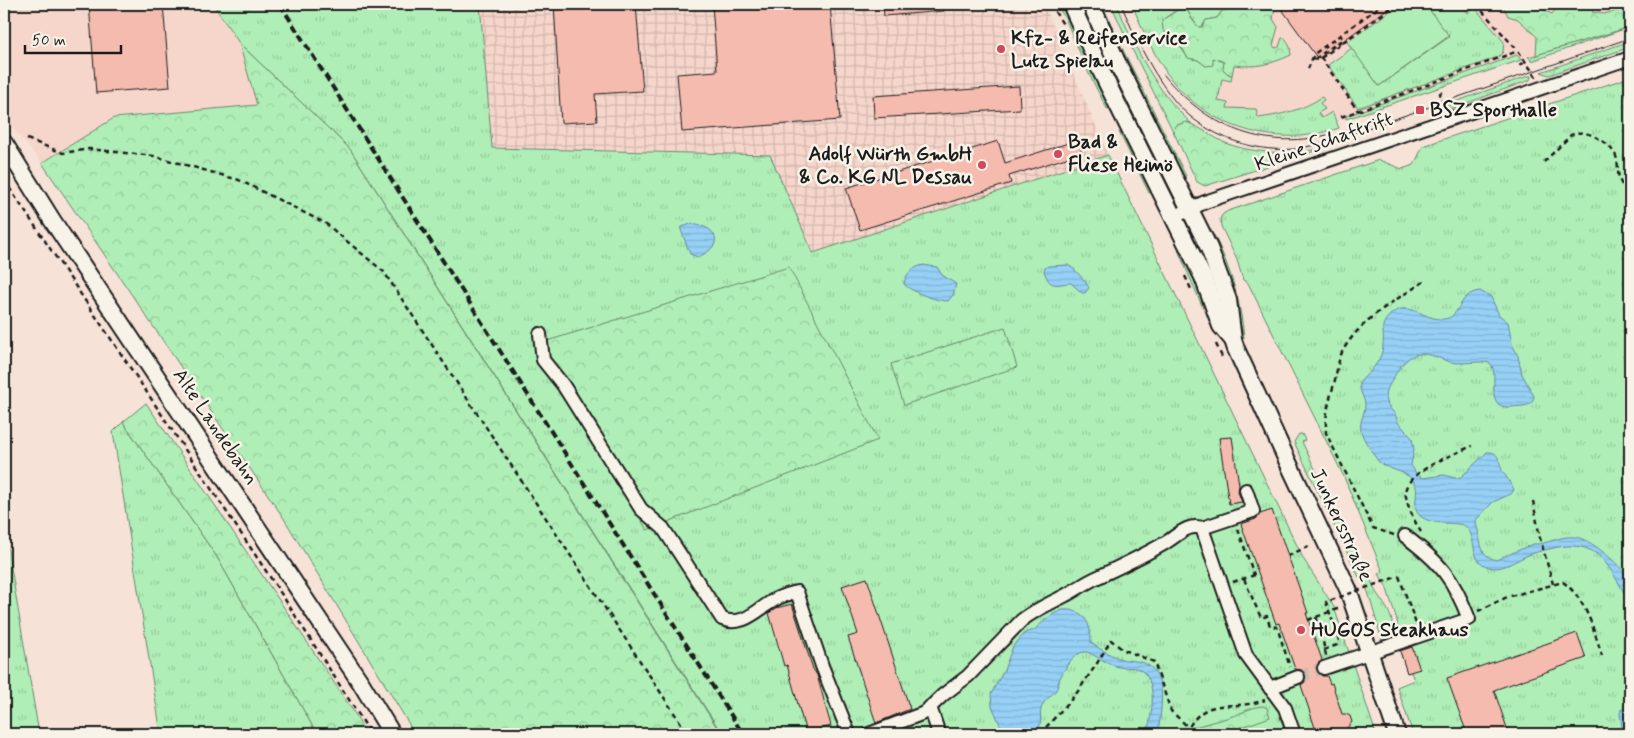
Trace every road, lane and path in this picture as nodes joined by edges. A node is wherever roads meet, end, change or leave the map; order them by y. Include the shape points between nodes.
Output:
1 (1071, 4) edge
2 (1091, 4) edge
3 (1383, 4) edge
4 (1397, 4) edge
5 (1476, 4) edge
6 (1518, 51) junction
7 (1321, 58) junction
8 (1630, 58) edge
9 (1314, 59) junction
10 (1526, 62) junction
11 (1519, 65) dead end
12 (1308, 69) dead end
13 (1541, 88) junction
14 (1442, 92) dead end
15 (1358, 111) junction
16 (1341, 117) dead end
17 (1448, 120) junction
18 (27, 139) dead end
19 (4, 143) edge
20 (1544, 162) dead end
21 (4, 180) edge
22 (1630, 199) edge
23 (1190, 209) junction
24 (1174, 217) junction
25 (1630, 219) edge
26 (1630, 269) edge
27 (1425, 281) dead end
28 (540, 334) dead end
29 (1233, 340) junction
30 (1472, 446) dead end
31 (1246, 490) dead end
32 (1533, 500) dead end
33 (1234, 518) junction
34 (1202, 528) junction
35 (1422, 534) dead end
36 (1405, 536) joint
37 (1325, 538) junction
38 (1288, 556) dead end
39 (1258, 574) dead end
40 (1254, 575) junction
41 (1244, 579) junction
42 (1553, 584) junction
43 (1222, 586) junction
44 (1353, 604) junction
45 (1412, 615) dead end
46 (1316, 617) junction
47 (1469, 619) junction
48 (1308, 620) dead end
49 (1324, 650) junction
50 (1370, 652) junction
51 (1602, 656) dead end
52 (1327, 667) joint
53 (1296, 677) joint
54 (1273, 692) junction
55 (930, 707) junction
56 (1188, 727) junction
57 (1316, 731) dead end
58 (371, 734) edge
59 (392, 734) edge
60 (688, 734) edge
61 (848, 734) edge
62 (869, 734) edge
63 (939, 734) edge
64 (1040, 734) edge
65 (1185, 734) edge
66 (1294, 734) edge
67 (1304, 734) edge
68 (1397, 734) edge

1 - 24 main road, Junkersstraße
2 - 23 main road, Junkersstraße
3 - 9 path via 1314,54
4 - 7 path
5 - 6 path
6 - 10 path
6 - 15 path
7 - 9 path
7 - 15 path
8 - 13 street, Kleine Schaftrift
9 - 12 path
10 - 11 path
10 - 13 path
13 - 17 street, Kleine Schaftrift
14 - 17 path
15 - 16 path
17 - 23 street, Kleine Schaftrift
18 - 60 path via 63,154 89,149 154,156 239,180 325,223 384,272
19 - 59 main road, Alte Landebahn via 56,227
20 - 22 path via 1571,135 1584,132 1609,147 1615,155 1619,179
21 - 58 path
23 - 24 street, Kleine Schaftrift
23 - 29 main road, Junkersstraße via 1209,248 1228,300
24 - 29 main road, Junkersstraße via 1221,326
25 - 26 path via 1627,234
27 - 36 path via 1386,304 1344,348 1325,417 1326,433 1373,528 1390,535
28 - 61 street via 543,360 563,385 641,509 663,528 722,619 730,622 749,618 777,598 796,592
29 - 37 main road, Junkersstraße
30 - 35 path via 1438,462 1409,482 1405,496
31 - 33 street via 1253,511
32 - 42 path
33 - 34 street
33 - 40 path
34 - 43 street
34 - 55 street via 1187,528 1155,549 1032,613 968,676
36 - 47 street via 1446,572
37 - 38 path
37 - 44 main road, Junkersstraße
39 - 40 path
40 - 41 path
41 - 43 path
41 - 53 path via 1261,618 1267,616 1270,626 1277,627
42 - 47 path via 1507,597 1476,612
42 - 51 path via 1563,582 1582,602
43 - 54 street via 1246,655
44 - 46 path
44 - 50 main road, Junkersstraße
45 - 49 path, bridge via 1399,576 1326,602 1339,640 1337,645
46 - 48 path
46 - 49 path
47 - 50 street
49 - 52 path
50 - 52 street
50 - 68 main road, Junkersstraße
53 - 54 street
54 - 56 path via 1252,705 1213,707 1200,712
54 - 66 street via 1285,708
55 - 62 street
55 - 63 street
56 - 64 path via 1171,711 1154,662 1111,640 1076,694
56 - 65 path
57 - 67 path

